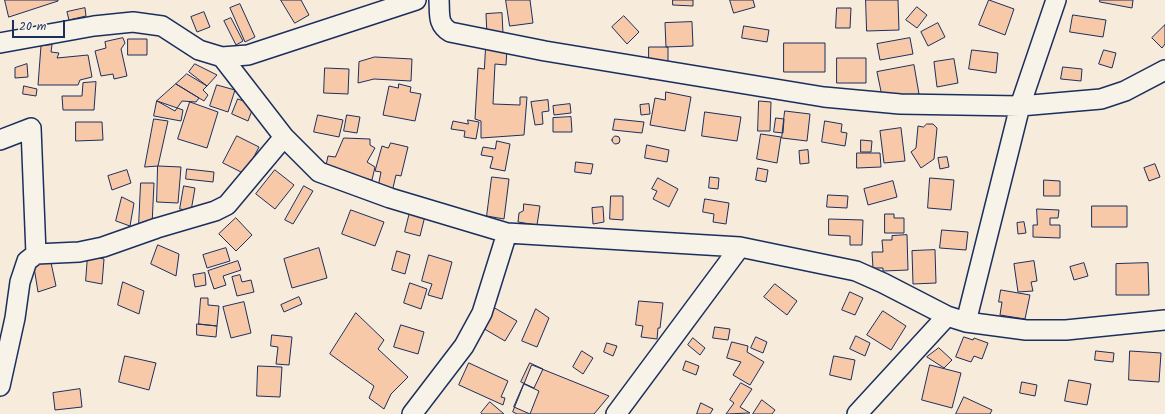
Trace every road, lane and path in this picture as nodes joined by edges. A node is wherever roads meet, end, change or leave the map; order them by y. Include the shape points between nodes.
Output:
1 (416, 0) edge
2 (439, 0) edge
3 (1056, 0) edge
4 (0, 43) edge
5 (222, 57) junction
6 (1165, 70) edge
7 (1020, 106) junction
8 (284, 137) junction
9 (0, 140) edge
10 (507, 233) junction
11 (740, 247) junction
12 (36, 254) junction
13 (946, 316) junction
14 (7, 320) edge
15 (1165, 320) edge
16 (966, 322) junction
17 (0, 386) edge
18 (412, 414) edge
19 (616, 414) edge
20 (857, 414) edge

1 - 5 street via 248,55
2 - 7 street via 440,20 443,28 450,32 545,51 824,97 900,104
3 - 7 street
4 - 5 street via 94,26 133,22 162,26 199,50
5 - 8 street
6 - 7 street via 1124,91 1101,99
7 - 16 street
8 - 10 street via 319,172 390,198
8 - 12 street via 227,205 215,211 103,247 79,252
9 - 12 street via 31,128
10 - 11 street
10 - 18 street via 482,313 464,346
11 - 13 street via 856,271 883,282
11 - 19 street
12 - 14 street via 27,261
13 - 16 street
13 - 20 street
14 - 17 street
15 - 16 street via 1060,330 1026,330

